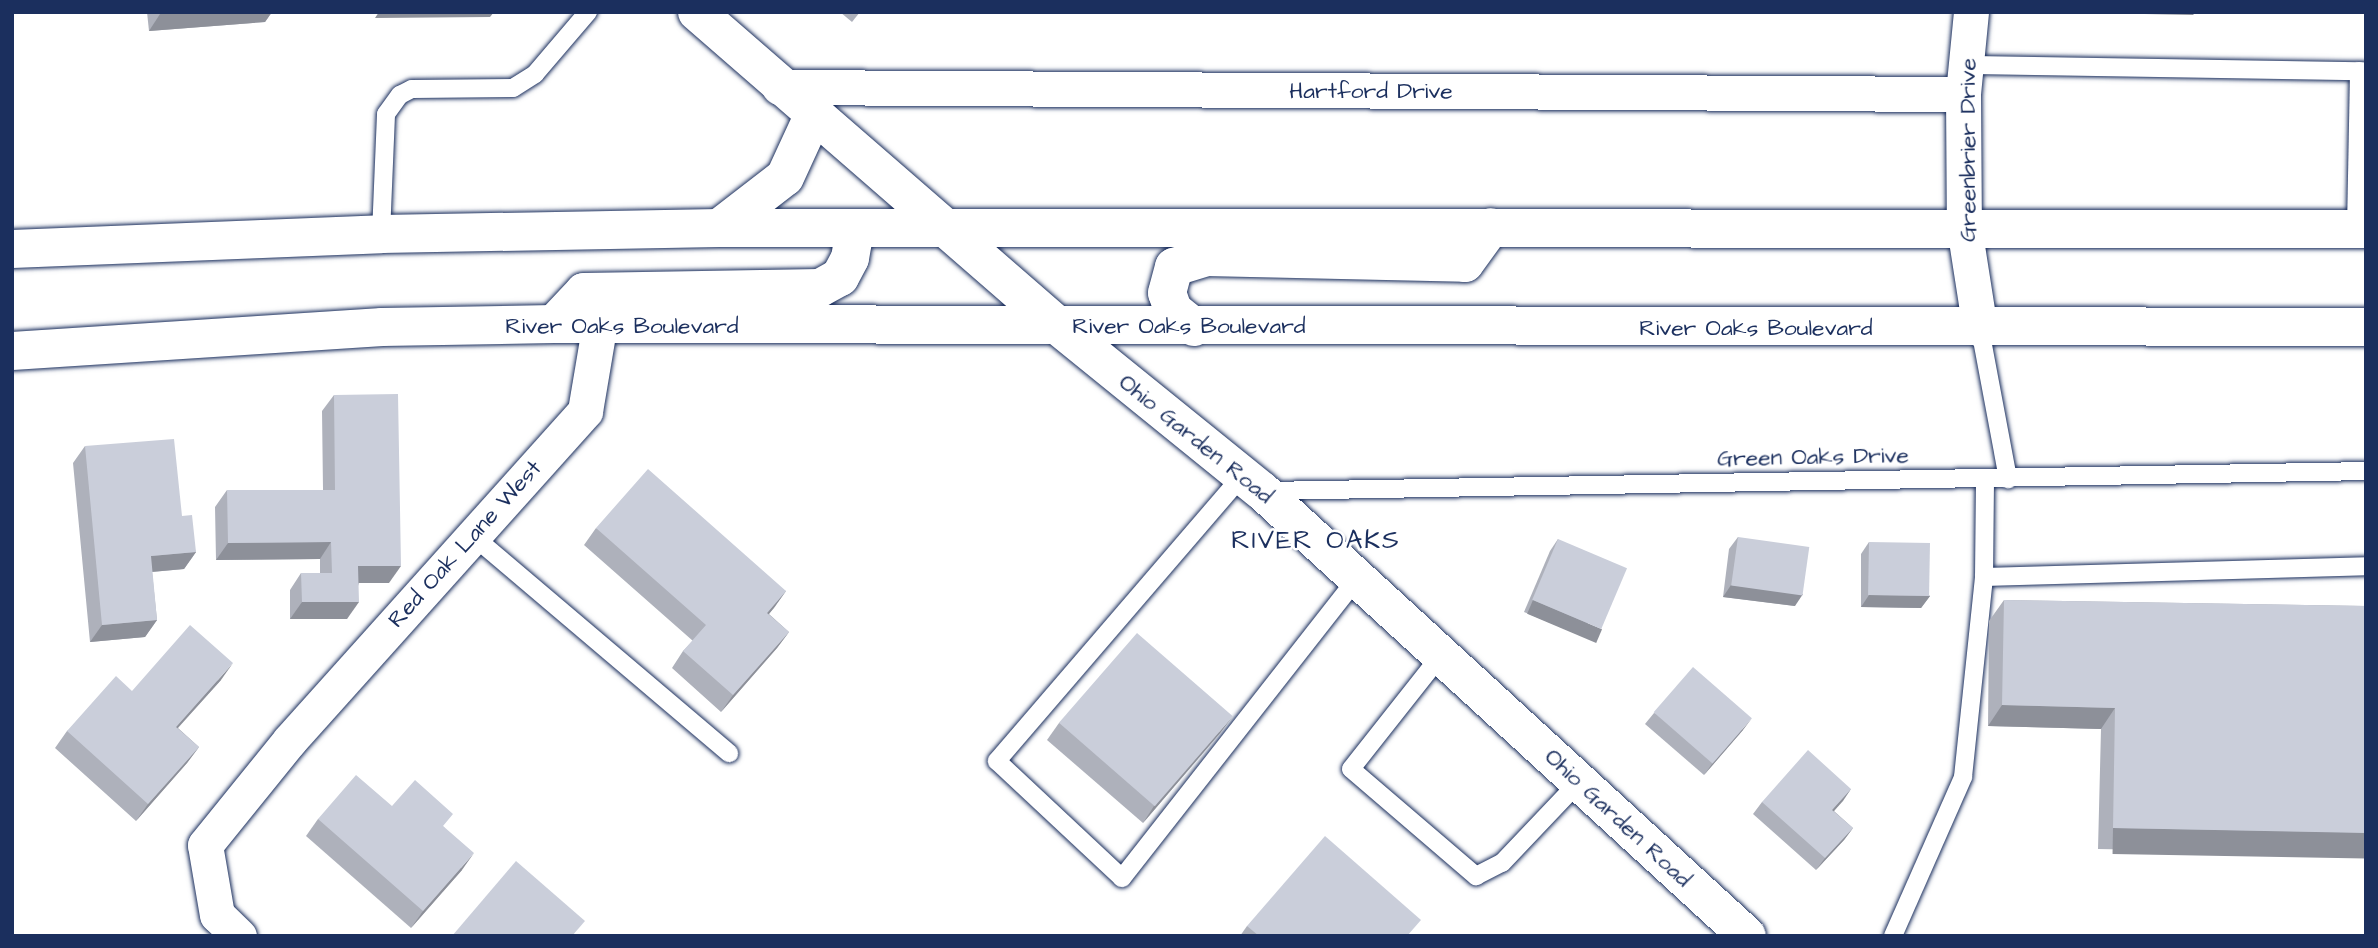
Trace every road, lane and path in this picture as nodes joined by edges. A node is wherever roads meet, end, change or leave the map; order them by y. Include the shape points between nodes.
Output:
1 (588, 12) edge
2 (697, 12) edge
3 (1970, 12) edge
4 (2362, 71) edge
5 (1965, 79) junction
6 (779, 87) junction
7 (813, 116) junction
8 (1491, 227) junction
9 (1964, 227) junction
10 (719, 228) junction
11 (947, 229) junction
12 (2361, 229) edge
13 (855, 231) junction
14 (382, 234) junction
15 (12, 249) edge
16 (554, 324) junction
17 (1058, 327) junction
18 (1194, 327) junction
19 (2366, 327) edge
20 (599, 328) junction
21 (1980, 329) junction
22 (12, 351) edge
23 (2366, 471) edge
24 (1985, 478) junction
25 (2008, 479) junction
26 (1252, 484) junction
27 (472, 536) junction
28 (2366, 566) edge
29 (1984, 577) junction
30 (1357, 578) junction
31 (1441, 655) junction
32 (729, 753) dead end
33 (1579, 782) junction
34 (239, 936) edge
35 (1747, 936) edge
36 (1893, 936) edge

1 - 14 lane via 536,74 513,88 412,89 400,95 386,114
2 - 6 main road, Ohio Garden Road
3 - 5 street, Greenbrier Drive
4 - 5 lane
4 - 12 lane
5 - 6 street, Hartford Drive
5 - 9 street, Greenbrier Drive
6 - 7 main road, Ohio Garden Road
7 - 10 main road via 785,177
7 - 11 main road, Ohio Garden Road
8 - 9 main road
8 - 11 main road
8 - 18 main road via 1465,263 1206,257 1174,267 1167,293 1173,310
9 - 12 main road
9 - 21 street, Greenbrier Drive
10 - 13 main road
10 - 14 main road
11 - 13 main road
11 - 17 main road, Ohio Garden Road
13 - 16 main road via 850,258 840,277 820,288 584,292
14 - 15 main road
16 - 20 main road, River Oaks Boulevard
16 - 22 main road, River Oaks Boulevard via 382,327
17 - 18 main road, River Oaks Boulevard
17 - 20 main road, River Oaks Boulevard
17 - 26 main road, Ohio Garden Road
18 - 21 main road, River Oaks Boulevard
19 - 21 main road, River Oaks Boulevard
20 - 27 street, Red Oak Lane West via 584,411
21 - 25 lane
23 - 25 lane, Green Oaks Drive
24 - 25 lane, Green Oaks Drive
24 - 26 lane, Green Oaks Drive
24 - 29 lane
26 - 30 main road, Ohio Garden Road
26 - 30 lane via 997,761 1122,878
27 - 32 lane
27 - 34 street, Red Oak Lane West via 289,740 205,845 217,915
28 - 29 lane
29 - 36 lane via 1962,777
30 - 31 main road, Ohio Garden Road
31 - 33 main road, Ohio Garden Road
31 - 33 lane via 1351,769 1476,876 1502,863
33 - 35 main road, Ohio Garden Road

